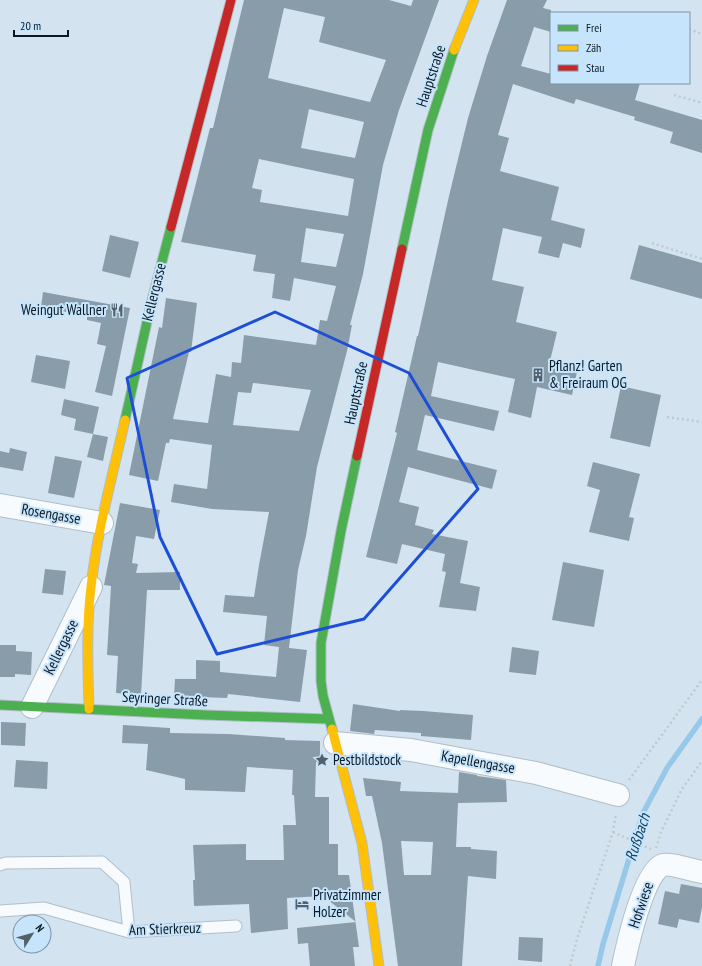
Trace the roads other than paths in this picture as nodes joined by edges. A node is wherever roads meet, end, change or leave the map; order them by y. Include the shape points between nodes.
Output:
1 (231, 0) edge
2 (474, 0) edge
3 (0, 505) edge
4 (102, 523) junction
5 (90, 587) junction
6 (0, 705) edge
7 (32, 707) junction
8 (90, 709) junction
9 (328, 719) junction
10 (335, 743) junction
11 (618, 795) road end
12 (0, 865) edge
13 (702, 872) edge
14 (0, 903) edge
15 (44, 908) junction
16 (0, 910) edge
17 (236, 926) dead end
18 (129, 932) junction
19 (379, 966) edge
20 (623, 966) edge

1 - 4 main road, Kellergasse via 150,304
2 - 9 main road, Hauptstraße via 454,50 428,130 341,531 321,643 321,680
3 - 4 street, Rosengasse
4 - 5 main road, Kellergasse
5 - 7 street, Kellergasse
5 - 8 main road, Kellergasse
6 - 7 main road, Seyringer Straße
7 - 8 main road, Seyringer Straße
8 - 9 main road, Seyringer Straße
9 - 10 main road, Hauptstraße
10 - 11 street, Kapellengasse via 411,750 536,773
10 - 19 main road, Hauptstraße via 364,857
12 - 18 lane via 102,862 124,882
13 - 20 street, Hofwiese via 666,864 656,857 656,868 646,886
14 - 15 lane
15 - 16 lane, Am Stierkreuz
15 - 18 lane, Am Stierkreuz
17 - 18 lane, Am Stierkreuz

